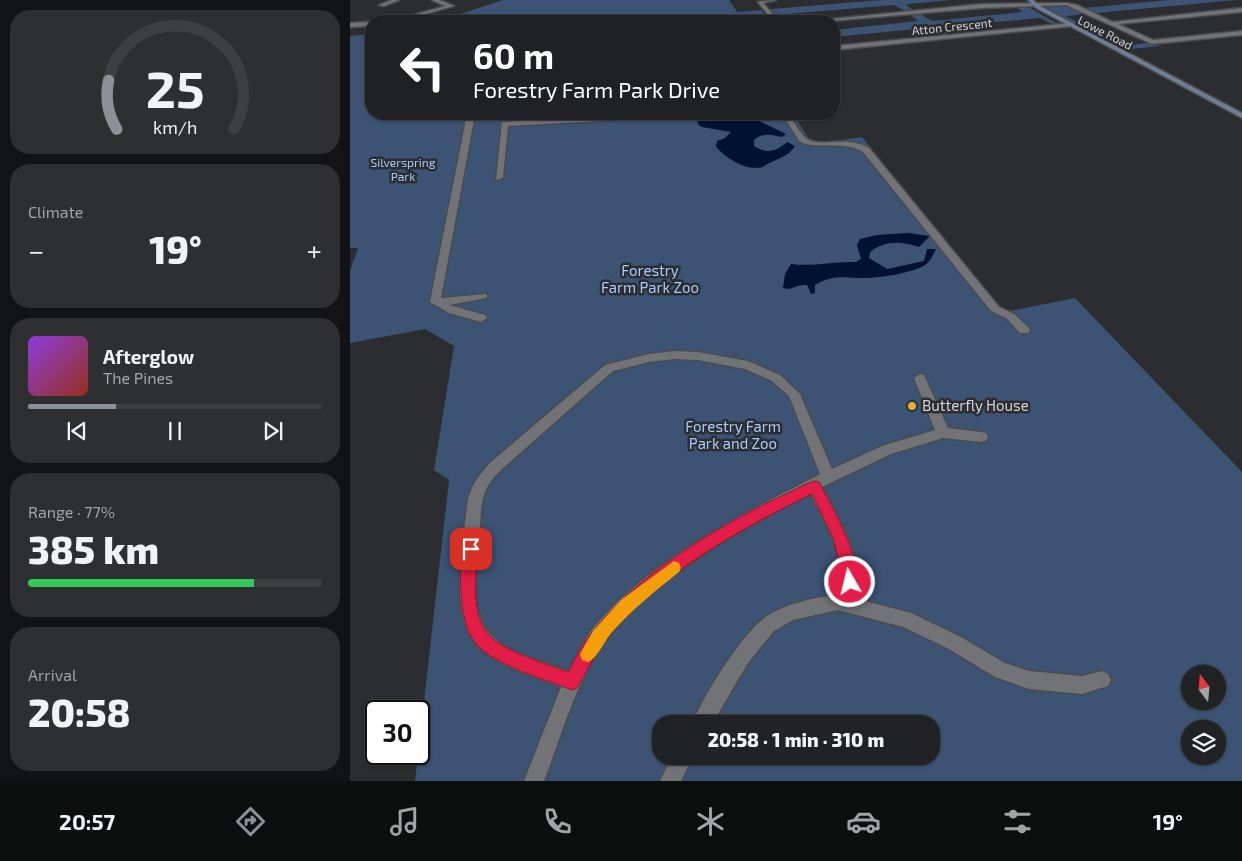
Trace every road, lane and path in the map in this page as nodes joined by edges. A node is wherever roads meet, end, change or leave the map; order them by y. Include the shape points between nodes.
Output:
1 (397, 0) edge
2 (434, 0) edge
3 (774, 0) edge
4 (1030, 2) edge
5 (382, 5) dead end
6 (1240, 11) edge
7 (417, 15) edge
8 (771, 15) edge
9 (840, 19) edge
10 (1111, 23) junction
11 (365, 24) edge
12 (350, 25) edge
13 (1069, 25) junction
14 (1242, 33) edge
15 (1200, 37) junction
16 (1192, 38) junction
17 (840, 47) edge
18 (1242, 116) edge
19 (470, 120) edge
20 (540, 120) edge
21 (789, 120) edge
22 (499, 178) dead end
23 (482, 296) dead end
24 (435, 302) junction
25 (482, 318) dead end
26 (1024, 330) dead end
27 (920, 378) dead end
28 (943, 432) junction
29 (981, 437) dead end
30 (822, 482) junction
31 (838, 602) junction
32 (1102, 680) dead end
33 (572, 682) junction
34 (707, 715) edge
35 (678, 765) edge
36 (534, 781) edge
37 (670, 781) edge

1 - 5 street
2 - 7 street via 451,6
3 - 8 street via 760,2
4 - 9 street
4 - 10 street via 1071,4
4 - 13 street, Lowe Road
6 - 10 street
10 - 16 street via 1152,42
11 - 12 street
13 - 17 street, Atton Crescent
13 - 18 street, Lowe Road
14 - 15 street
15 - 16 street
15 - 16 street via 1209,44
19 - 24 street
20 - 22 street via 505,124
21 - 26 street via 807,142 861,145 995,309 1010,316
23 - 24 street
24 - 25 street
27 - 28 street
28 - 29 street
28 - 30 street via 887,450
30 - 31 street via 841,540 850,582
30 - 33 street via 752,517 700,549 626,605 598,636
30 - 33 street via 794,394 784,383 763,370 724,360 682,355 649,358 609,368 497,463 477,493 468,586 474,626 486,643 506,655
31 - 32 street via 905,619 1001,671 1029,680 1082,685
31 - 34 street via 786,615 768,625 739,662
33 - 36 street
35 - 37 street

